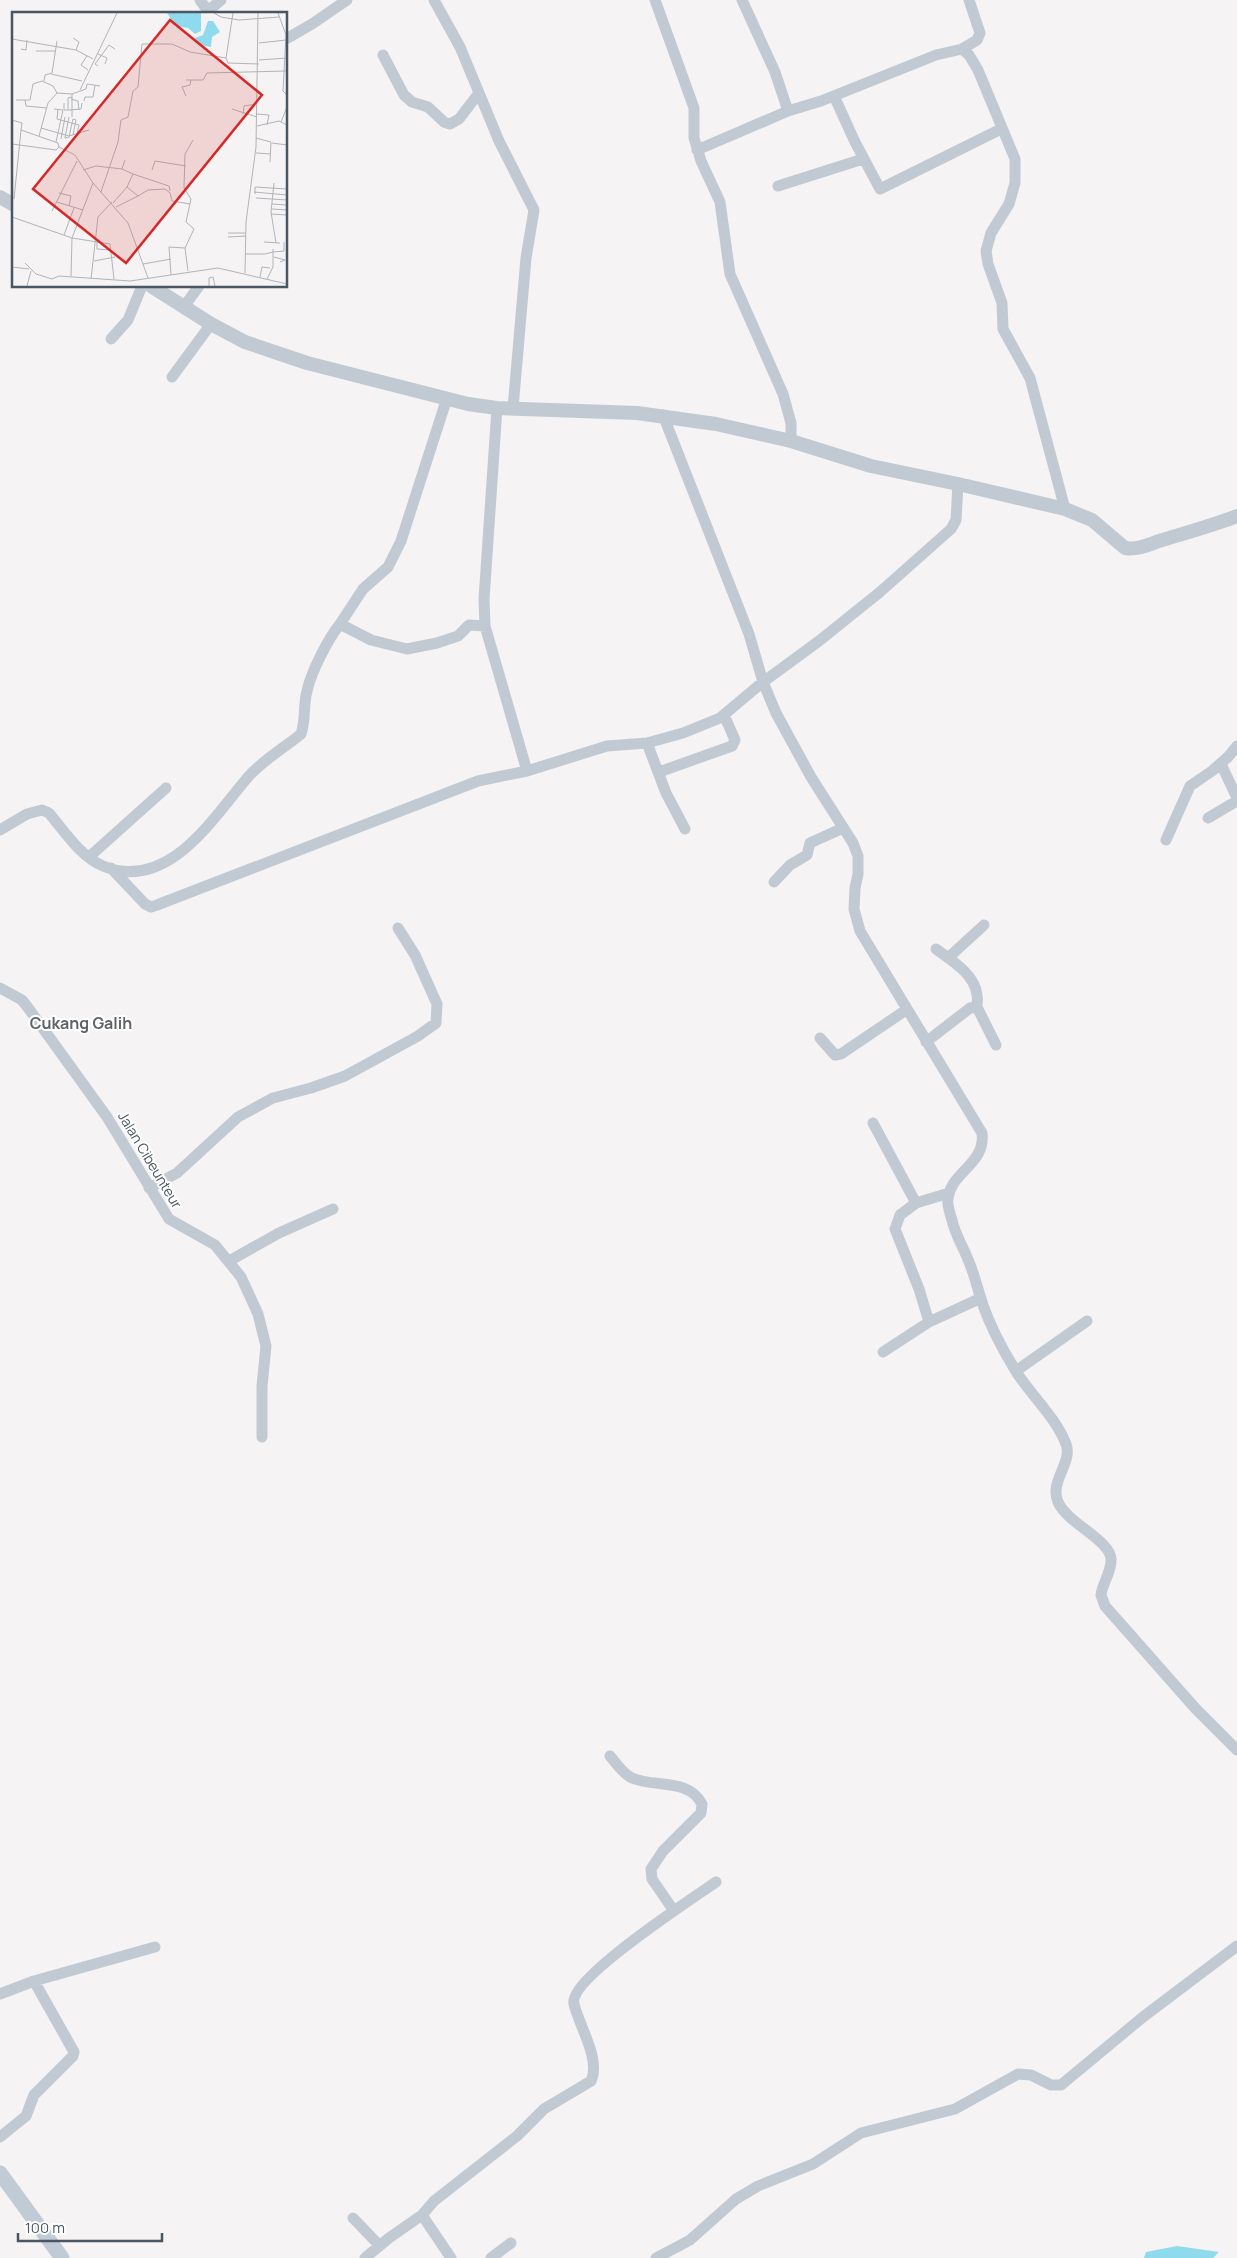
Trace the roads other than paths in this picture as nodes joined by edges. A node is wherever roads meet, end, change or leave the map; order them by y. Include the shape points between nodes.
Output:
1 (200, 0) edge
2 (221, 0) edge
3 (347, 0) edge
4 (434, 0) edge
5 (655, 0) edge
6 (742, 0) edge
7 (969, 0) edge
8 (209, 12) edge
9 (288, 38) edge
10 (962, 49) junction
11 (383, 55) dead end
12 (480, 93) junction
13 (834, 96) junction
14 (788, 111) junction
15 (1001, 129) junction
16 (697, 150) junction
17 (864, 159) junction
18 (778, 186) dead end
19 (0, 198) edge
20 (12, 204) edge
21 (141, 288) edge
22 (154, 288) edge
23 (198, 288) edge
24 (184, 308) junction
25 (211, 324) junction
26 (111, 339) dead end
27 (172, 377) dead end
28 (447, 398) junction
29 (497, 408) junction
30 (513, 408) junction
31 (663, 416) junction
32 (791, 442) junction
33 (958, 484) junction
34 (1065, 509) junction
35 (1237, 516) edge
36 (340, 624) junction
37 (485, 626) junction
38 (763, 682) junction
39 (724, 715) junction
40 (647, 744) junction
41 (1237, 746) edge
42 (1221, 764) junction
43 (527, 771) junction
44 (659, 772) junction
45 (166, 788) dead end
46 (1208, 818) dead end
47 (843, 828) junction
48 (0, 830) edge
49 (685, 830) dead end
50 (1166, 840) dead end
51 (90, 857) junction
52 (111, 868) junction
53 (774, 882) dead end
54 (984, 925) dead end
55 (398, 928) dead end
56 (936, 949) dead end
57 (948, 958) junction
58 (0, 988) edge
59 (977, 1007) junction
60 (906, 1010) junction
61 (820, 1038) dead end
62 (926, 1042) junction
63 (996, 1045) dead end
64 (872, 1123) dead end
65 (149, 1188) junction
66 (949, 1193) junction
67 (916, 1203) junction
68 (333, 1209) dead end
69 (229, 1261) junction
70 (981, 1298) junction
71 (1087, 1321) dead end
72 (929, 1322) junction
73 (884, 1352) dead end
74 (1016, 1372) junction
75 (262, 1437) dead end
76 (1237, 1750) edge
77 (610, 1756) dead end
78 (716, 1882) dead end
79 (674, 1911) junction
80 (1237, 1946) edge
81 (155, 1947) dead end
82 (34, 1981) junction
83 (0, 1994) edge
84 (0, 2137) edge
85 (0, 2173) edge
86 (422, 2215) junction
87 (353, 2218) dead end
88 (511, 2243) dead end
89 (380, 2245) junction
90 (62, 2258) edge
91 (365, 2258) edge
92 (451, 2258) edge
93 (491, 2258) edge
94 (656, 2258) edge

1 - 8 street
2 - 8 street
3 - 9 street
4 - 12 street
5 - 16 street via 694,108
6 - 14 street via 775,72
7 - 10 street via 980,33 976,40
10 - 13 street
10 - 15 street via 978,70
11 - 12 street via 404,95 412,102 428,107 444,122 450,124 459,120
12 - 30 street via 499,141 534,210 527,250
13 - 14 street
13 - 17 street
14 - 16 street
15 - 17 street via 882,190
15 - 34 street via 1015,158 1015,184 1009,204 991,232 987,244 988,264 1002,303 1003,329 1030,378
16 - 32 street via 720,202 730,274 783,394 791,424
17 - 18 street
19 - 20 street
21 - 26 street via 128,320
22 - 24 street
23 - 24 street
24 - 25 street
25 - 27 street
25 - 28 street via 245,342 307,363
28 - 29 street
28 - 36 street via 393,558 382,573 363,589
29 - 30 street
29 - 37 street via 484,598
30 - 31 street
31 - 32 street via 716,424
31 - 38 street via 749,634
32 - 33 street via 870,466
33 - 34 street
33 - 38 street via 956,520 951,529 880,592
34 - 35 street via 1092,520 1120,546 1132,549
36 - 37 street via 371,640 407,649 458,636 468,625
36 - 52 street via 310,680 301,734 249,776 208,828 166,863 144,870
37 - 43 street
38 - 39 street
38 - 47 street via 811,777
39 - 40 street
39 - 44 street via 735,740 732,746
40 - 43 street via 607,746
40 - 44 street
41 - 42 street
42 - 46 street via 1237,798
42 - 50 street via 1190,786
43 - 52 street via 478,781 151,907
44 - 49 street
45 - 51 street
47 - 53 street via 810,843 807,855 790,865
47 - 60 street via 853,843 859,863 854,897 855,918
48 - 51 street via 27,814 42,810 49,813
51 - 52 street
54 - 57 street
55 - 65 street via 415,955 437,1004 436,1023 345,1076 272,1098 238,1117 177,1173
56 - 57 street
57 - 59 street via 963,970 974,986
58 - 65 street, Jalan Cibeunteur via 22,1000 29,1009 107,1117
59 - 62 street via 970,1008
59 - 63 street
60 - 61 street via 841,1054 835,1055
60 - 62 street
62 - 66 street via 982,1133 980,1151
64 - 67 street
65 - 69 street, Jalan Cibeunteur via 172,1223 215,1245
66 - 67 street
66 - 70 street via 952,1221
67 - 72 street via 900,1215 895,1229
68 - 69 street via 279,1233
69 - 75 street, Jalan Cibeunteur via 247,1288 266,1346
70 - 72 street
70 - 74 street
71 - 74 street
72 - 73 street
74 - 76 street via 1067,1446 1056,1486 1058,1504 1069,1518 1102,1544 1111,1558 1102,1588 1102,1601 1195,1708
77 - 79 street via 632,1778 685,1788 702,1804 699,1816 663,1851 650,1869 652,1879
78 - 79 street
79 - 86 street via 616,1953 576,1991 574,2006 594,2068 591,2081 544,2109 516,2136 434,2201
80 - 94 street via 1143,2017 1061,2085 1018,2074 955,2109 861,2133 813,2164 758,2186 736,2199 690,2240
81 - 82 street
82 - 83 street
82 - 84 street via 74,2052 34,2095 26,2116
85 - 90 main road
86 - 89 street
86 - 92 street
87 - 89 street
88 - 93 street
89 - 91 street

